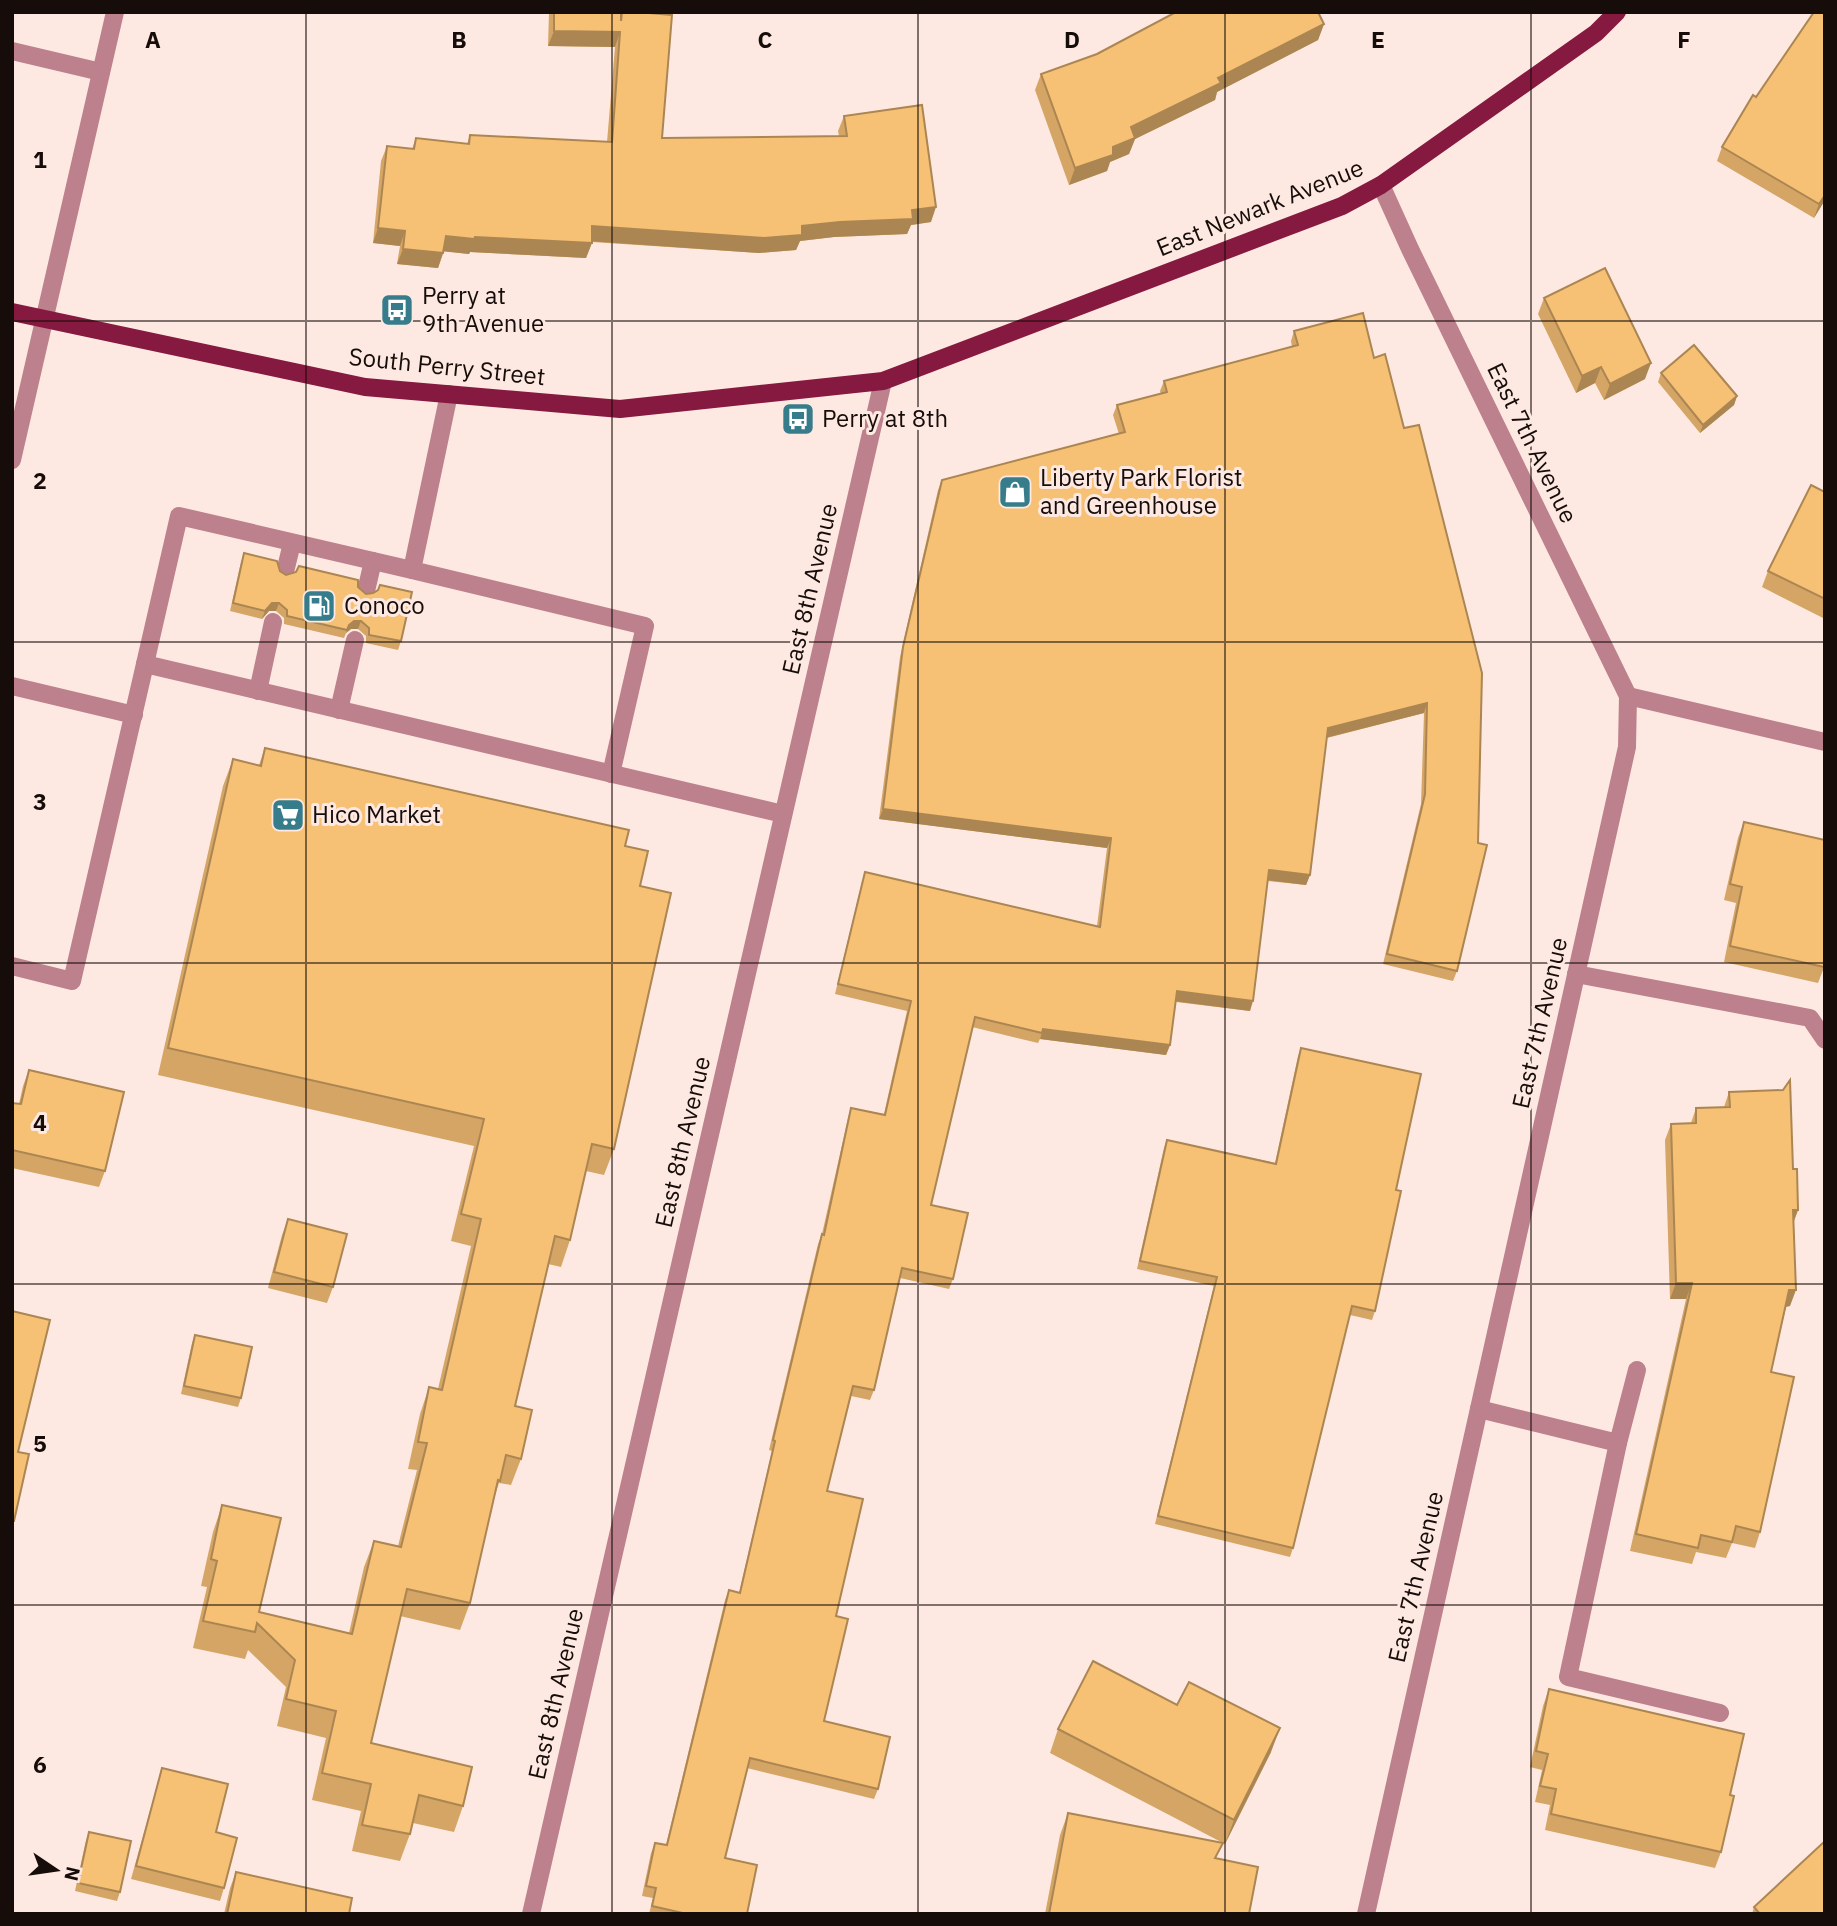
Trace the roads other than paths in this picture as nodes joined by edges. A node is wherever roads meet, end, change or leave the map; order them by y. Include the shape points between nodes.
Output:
1 (115, 12) edge
2 (1617, 12) edge
3 (12, 51) edge
4 (102, 72) junction
5 (1381, 185) junction
6 (12, 312) edge
7 (43, 319) junction
8 (883, 381) junction
9 (449, 394) junction
10 (12, 460) edge
11 (292, 542) junction
12 (373, 561) junction
13 (412, 570) junction
14 (285, 572) edge
15 (366, 591) edge
16 (273, 622) dead end
17 (355, 640) dead end
18 (145, 664) junction
19 (12, 686) edge
20 (258, 691) junction
21 (1628, 696) junction
22 (339, 710) junction
23 (134, 715) junction
24 (1825, 742) edge
25 (611, 774) junction
26 (783, 814) junction
27 (12, 966) edge
28 (1576, 974) junction
29 (1825, 1040) edge
30 (1637, 1370) dead end
31 (1479, 1409) junction
32 (1618, 1443) junction
33 (1720, 1713) dead end
34 (531, 1914) edge
35 (1366, 1914) edge

1 - 4 street
2 - 5 main road, East Newark Avenue via 1596,33
3 - 4 street
4 - 7 street
5 - 8 main road, East Newark Avenue via 1342,206
5 - 21 street, East 7th Avenue
6 - 7 main road, South Perry Street
7 - 9 main road, South Perry Street via 365,387
7 - 10 street
8 - 9 main road, South Perry Street via 620,409
8 - 26 street, East 8th Avenue
9 - 13 street
11 - 12 street
11 - 14 street
11 - 18 street via 180,516
12 - 13 street
12 - 15 street
13 - 25 street via 645,626
16 - 20 street
17 - 22 street
18 - 20 street
18 - 23 street
19 - 23 street
20 - 22 street
21 - 24 street
21 - 28 street, East 7th Avenue via 1627,747
22 - 25 street
23 - 27 street via 72,981
25 - 26 street
26 - 34 street, East 8th Avenue
28 - 29 street via 1811,1018
28 - 31 street, East 7th Avenue
30 - 32 street
31 - 32 street
31 - 35 street, East 7th Avenue
32 - 33 street via 1568,1677

